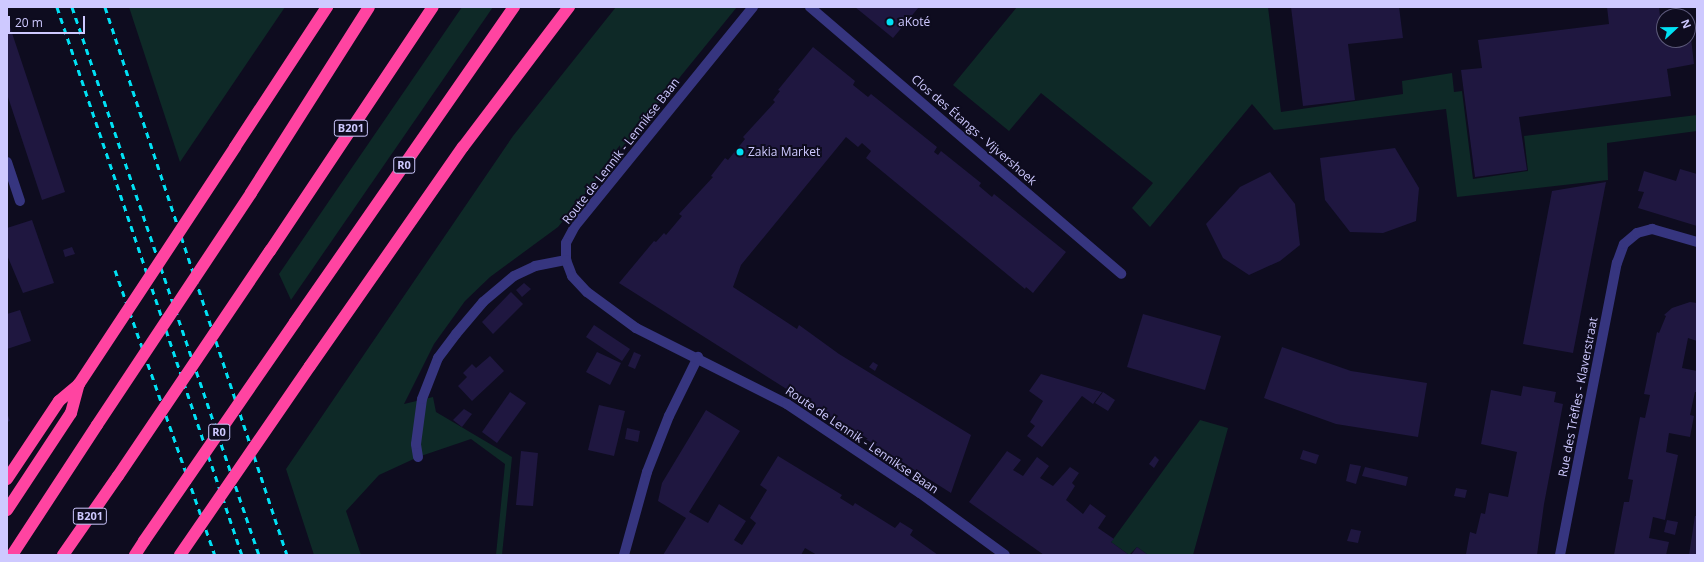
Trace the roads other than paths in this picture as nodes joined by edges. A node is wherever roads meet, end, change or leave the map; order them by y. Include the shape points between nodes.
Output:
1 (327, 7) edge
2 (368, 7) edge
3 (433, 7) edge
4 (514, 7) edge
5 (569, 7) edge
6 (753, 7) edge
7 (810, 7) edge
8 (7, 162) edge
9 (20, 201) dead end
10 (1697, 242) edge
11 (566, 260) junction
12 (1121, 274) dead end
13 (698, 357) junction
14 (79, 384) junction
15 (418, 457) dead end
16 (7, 479) edge
17 (7, 510) edge
18 (12, 555) edge
19 (63, 555) edge
20 (135, 555) edge
21 (180, 555) edge
22 (624, 555) edge
23 (1005, 555) edge
24 (1560, 555) edge

1 - 14 highway, bridge
2 - 18 highway, bridge via 251,193
3 - 19 highway, B201, bridge
4 - 20 highway, R0, bridge
5 - 21 highway, bridge via 463,147
6 - 11 street, Route de Lennik - Lennikse Baan via 575,226 566,243
7 - 12 street, Clos des Étangs - Vijvershoek
8 - 9 street
10 - 24 street, Rue des Trèfles - Klaverstraat via 1652,229 1637,233 1624,244 1617,263
11 - 13 street, Route de Lennik - Lennikse Baan via 572,276 587,292 636,328
11 - 15 street via 535,266 514,276 483,302 456,334 438,358 422,399 416,444
13 - 22 street via 668,416 650,465
13 - 23 street, Route de Lennik - Lennikse Baan via 787,404 920,493
14 - 16 highway via 59,401
14 - 17 highway via 70,413

